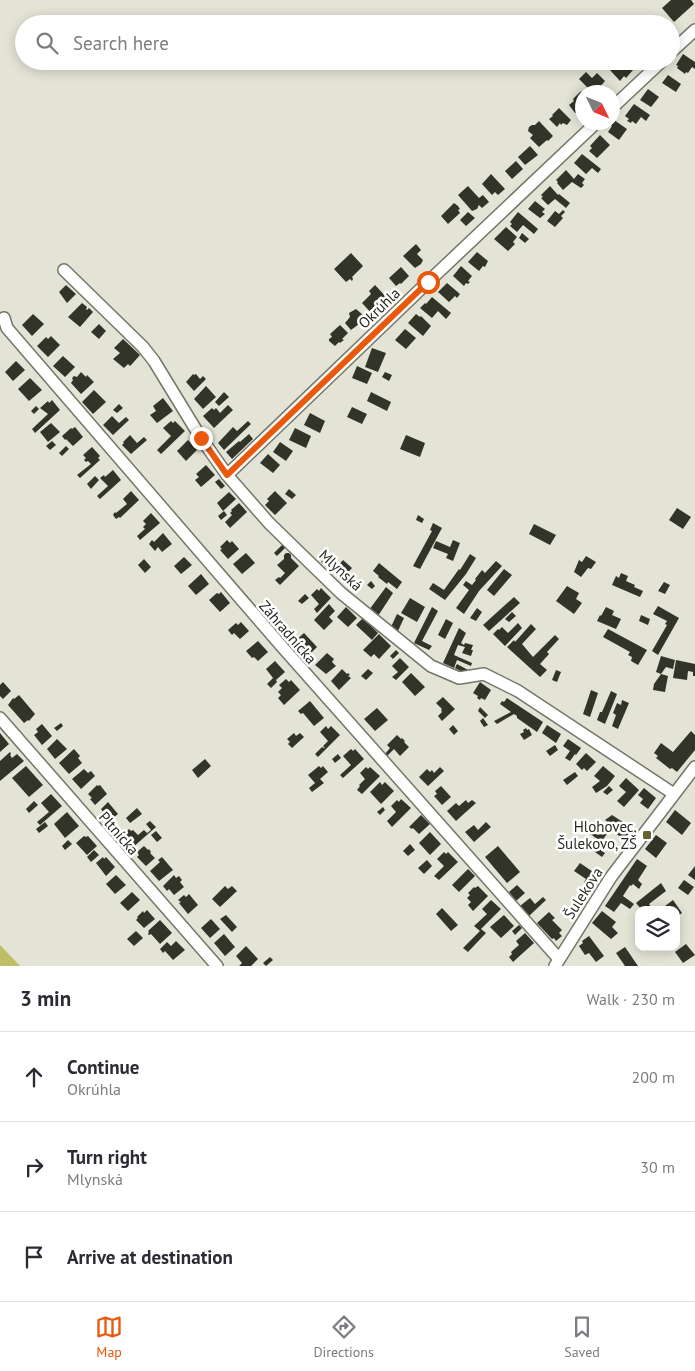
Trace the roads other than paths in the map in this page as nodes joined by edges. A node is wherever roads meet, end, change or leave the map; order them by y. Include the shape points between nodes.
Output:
1 (695, 30) edge
2 (680, 44) edge
3 (652, 70) edge
4 (620, 100) edge
5 (589, 130) edge
6 (64, 270) dead end
7 (4, 318) dead end
8 (227, 475) junction
9 (0, 718) edge
10 (695, 767) edge
11 (674, 794) junction
12 (557, 962) edge
13 (217, 966) edge

1 - 2 street
3 - 4 street
5 - 8 street, Okrúhla
6 - 8 street, Mlynská via 143,347
7 - 12 street, Záhradnícka via 7,328
8 - 11 street, Mlynská via 341,593 431,666 459,678 484,674 518,690
9 - 13 street, Pltnícka
10 - 11 street, Šulekova
11 - 12 street, Šulekova via 611,877

